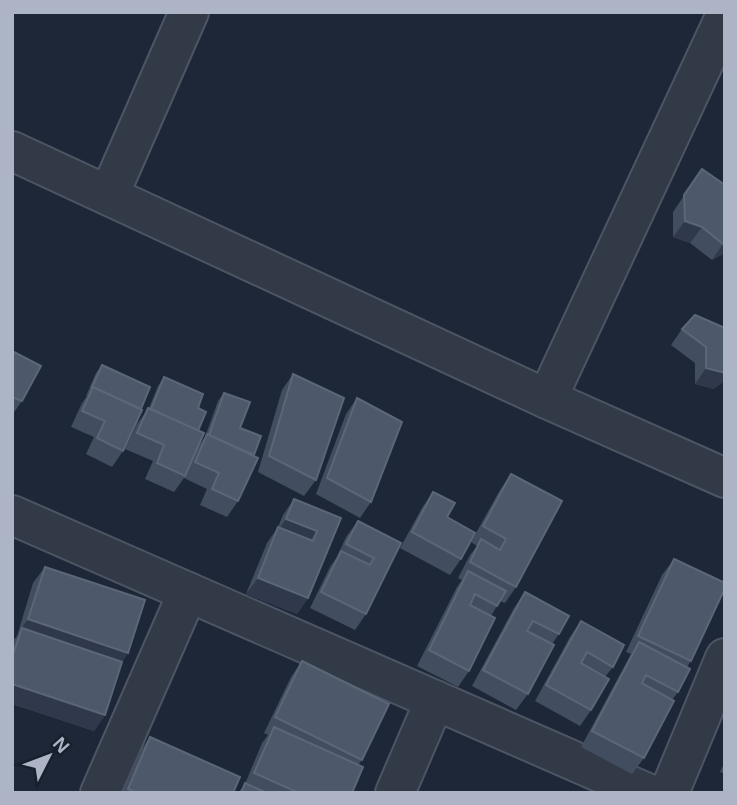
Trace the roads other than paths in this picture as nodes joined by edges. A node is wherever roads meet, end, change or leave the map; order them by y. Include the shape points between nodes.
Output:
1 (189, 12) edge
2 (725, 17) edge
3 (12, 152) edge
4 (109, 195) junction
5 (548, 399) junction
6 (725, 478) edge
7 (12, 515) edge
8 (188, 592) junction
9 (725, 659) edge
10 (435, 700) junction
11 (100, 793) edge
12 (395, 793) edge
13 (647, 793) edge
14 (669, 793) edge

1 - 4 street
2 - 5 street
3 - 4 street
4 - 5 street
5 - 6 street
7 - 8 street
8 - 10 street
8 - 11 street
9 - 14 street
10 - 12 street
10 - 13 street

